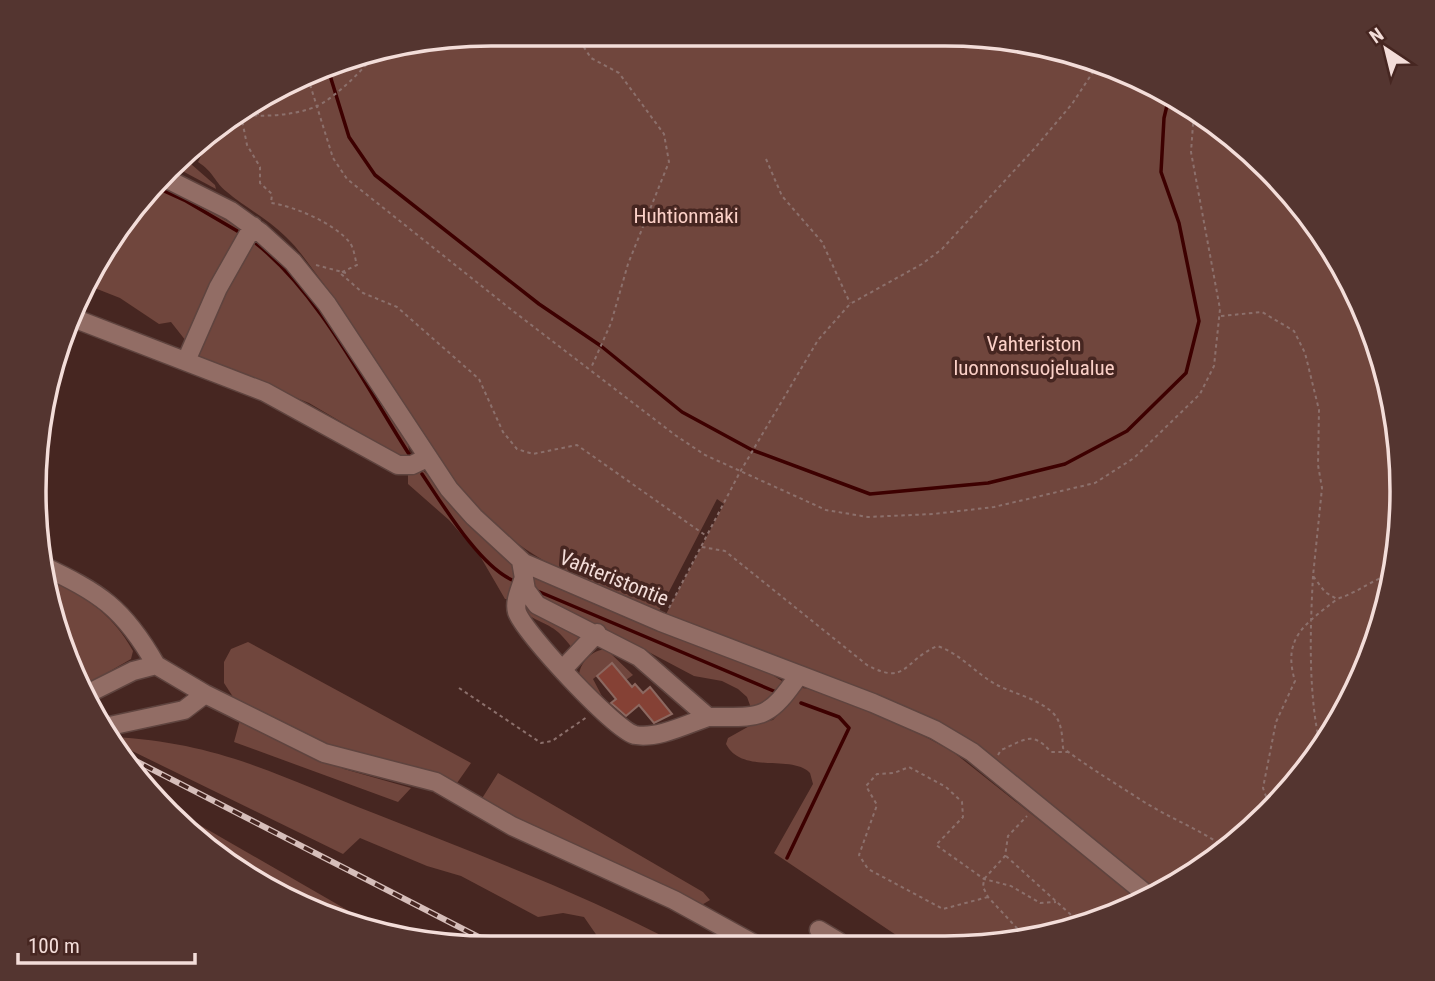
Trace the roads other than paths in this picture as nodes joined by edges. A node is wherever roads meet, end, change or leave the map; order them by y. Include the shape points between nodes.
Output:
1 (172, 180) edge
2 (253, 226) junction
3 (79, 320) edge
4 (186, 361) junction
5 (426, 458) junction
6 (521, 561) junction
7 (53, 571) edge
8 (523, 580) junction
9 (597, 633) junction
10 (156, 665) junction
11 (563, 669) junction
12 (799, 675) junction
13 (93, 691) edge
14 (205, 694) junction
15 (708, 718) junction
16 (112, 725) edge
17 (1141, 890) edge
18 (819, 930) dead end
19 (739, 936) edge
20 (829, 936) edge

1 - 2 street, Vahteristontie
2 - 4 street via 218,288
2 - 5 street, Vahteristontie via 293,262 327,304
3 - 4 street
4 - 5 street via 265,392 398,465
5 - 6 street, Vahteristontie via 464,508
6 - 8 street
6 - 12 street, Vahteristontie via 548,576
7 - 10 street via 109,601
8 - 9 street via 528,594 543,609
8 - 11 street via 517,612
9 - 11 street
9 - 15 street via 655,668
10 - 13 street
10 - 14 street
11 - 15 street via 619,727 638,735
12 - 15 street via 766,713
12 - 17 street, Vahteristontie via 959,744
14 - 16 street via 184,710
14 - 19 street via 324,753 436,782 512,826 674,900
18 - 20 street

